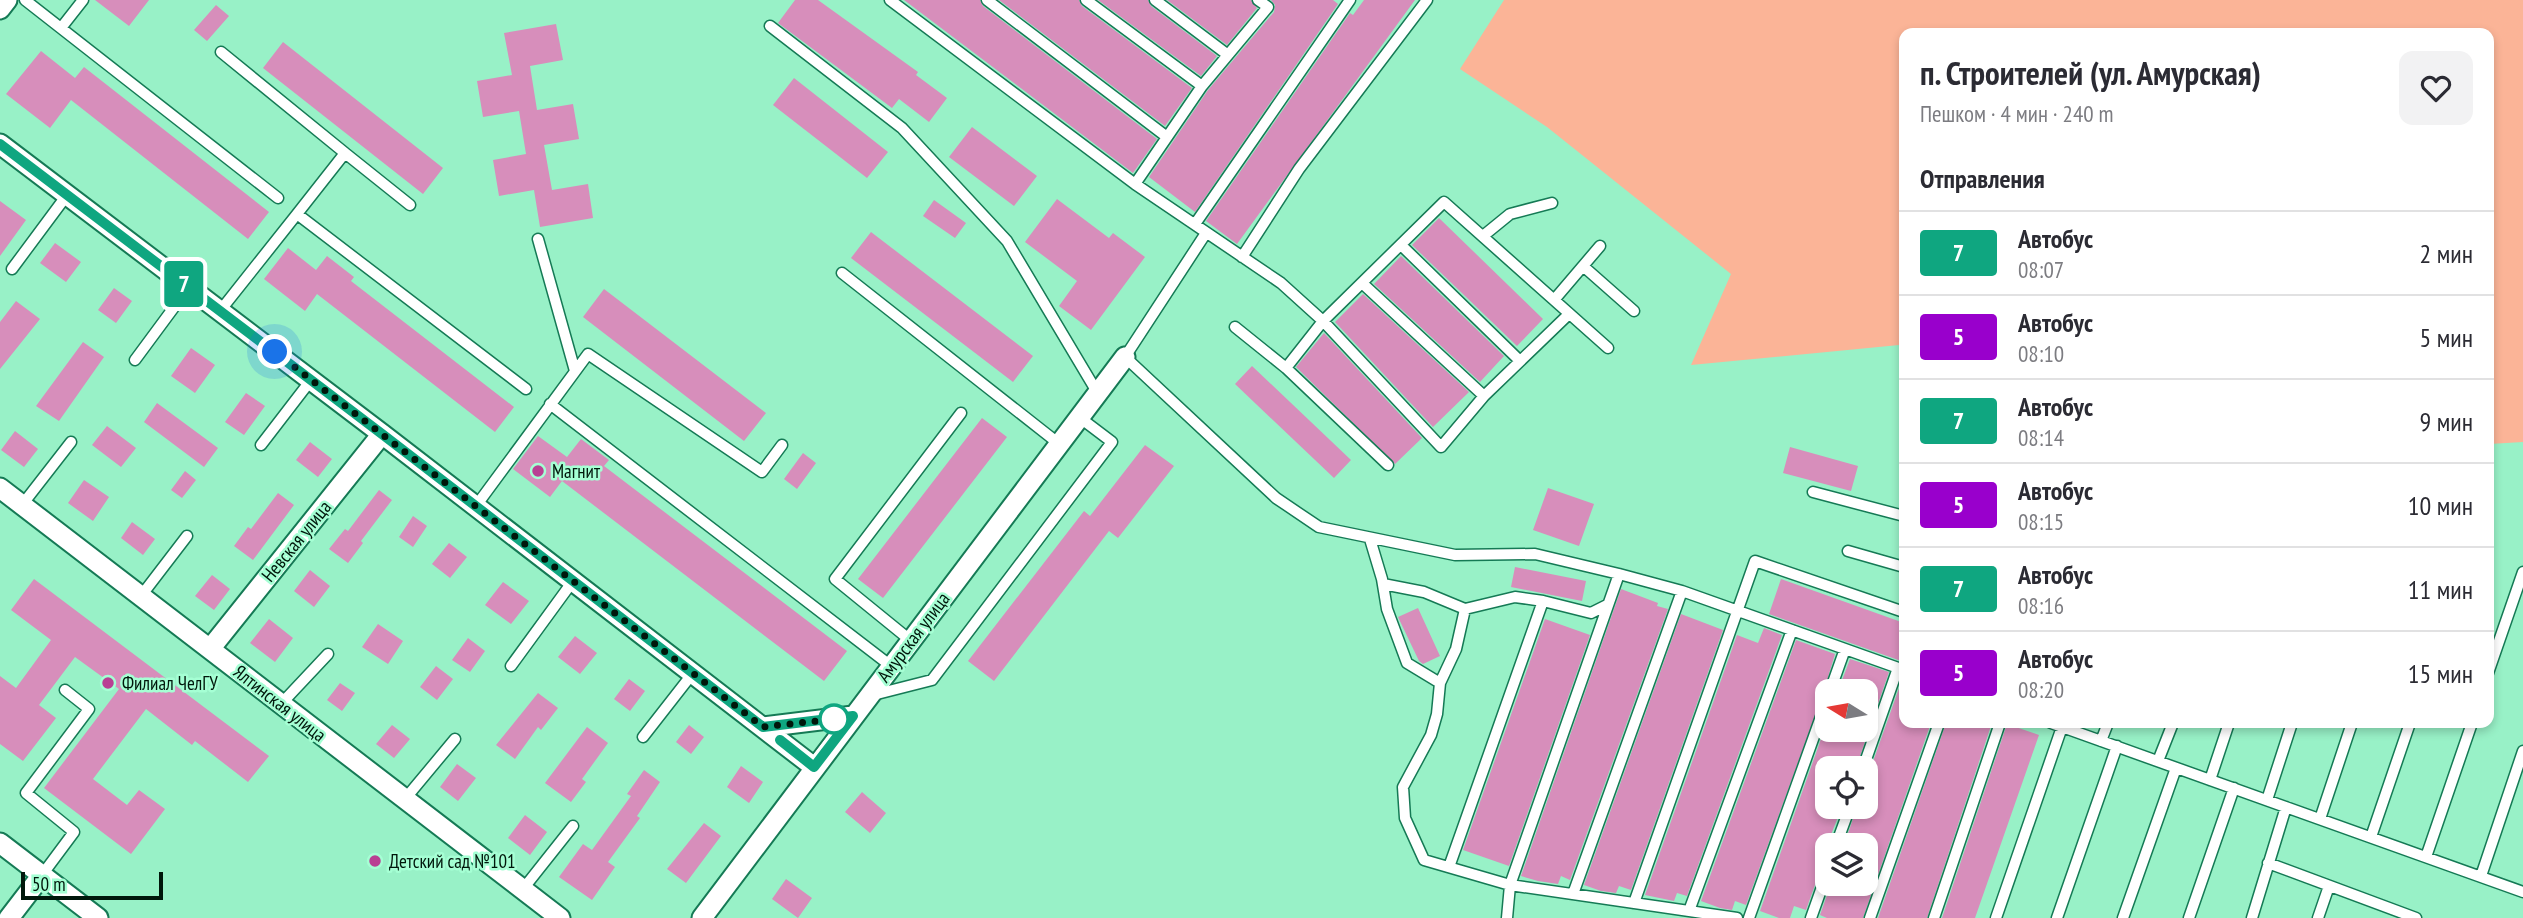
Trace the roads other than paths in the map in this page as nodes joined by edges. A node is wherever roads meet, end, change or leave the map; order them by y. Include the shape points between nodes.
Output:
1 (25, 0) edge
2 (83, 0) edge
3 (890, 0) edge
4 (987, 0) edge
5 (1086, 0) edge
6 (1155, 0) edge
7 (1258, 0) edge
8 (1350, 0) edge
9 (1427, 0) edge
10 (770, 26) dead end
11 (61, 28) junction
12 (221, 52) dead end
13 (1228, 55) junction
14 (1202, 86) junction
15 (1167, 137) junction
16 (0, 144) edge
17 (345, 153) junction
18 (1135, 184) junction
19 (68, 195) junction
20 (278, 198) dead end
21 (1552, 203) dead end
22 (410, 205) dead end
23 (297, 214) junction
24 (1195, 224) junction
25 (1206, 233) junction
26 (1483, 236) junction
27 (538, 239) dead end
28 (1401, 245) junction
29 (1600, 246) dead end
30 (1242, 257) junction
31 (1583, 266) junction
32 (12, 269) dead end
33 (842, 273) dead end
34 (1362, 283) junction
35 (189, 287) junction
36 (1554, 300) junction
37 (220, 311) junction
38 (1634, 311) dead end
39 (1569, 314) junction
40 (1323, 321) junction
41 (1235, 327) dead end
42 (1608, 348) dead end
43 (1125, 357) junction
44 (135, 360) dead end
45 (1519, 360) junction
46 (1286, 368) junction
47 (575, 371) junction
48 (311, 380) junction
49 (526, 389) dead end
50 (1097, 392) junction
51 (1484, 396) junction
52 (550, 404) junction
53 (961, 414) dead end
54 (1079, 416) junction
55 (382, 434) junction
56 (71, 442) dead end
57 (1058, 443) junction
58 (261, 445) dead end
59 (782, 445) dead end
60 (1388, 465) dead end
61 (0, 488) edge
62 (1813, 492) dead end
63 (22, 505) junction
64 (476, 506) junction
65 (1899, 515) edge
66 (187, 536) dead end
67 (1370, 539) junction
68 (1848, 551) dead end
69 (1899, 566) edge
70 (2523, 572) edge
71 (1619, 573) junction
72 (573, 581) junction
73 (1383, 584) junction
74 (1682, 591) junction
75 (141, 596) junction
76 (1544, 600) junction
77 (1607, 605) junction
78 (1465, 609) junction
79 (1737, 610) junction
80 (1899, 610) edge
81 (1792, 630) junction
82 (910, 640) junction
83 (210, 649) junction
84 (1845, 649) junction
85 (328, 654) dead end
86 (2494, 656) edge
87 (511, 666) dead end
88 (891, 666) junction
89 (1899, 668) edge
90 (693, 673) junction
91 (1899, 674) edge
92 (1834, 679) edge
93 (1440, 683) junction
94 (65, 690) dead end
95 (867, 697) junction
96 (281, 704) junction
97 (853, 716) junction
98 (763, 727) junction
99 (1938, 728) edge
100 (1998, 728) edge
101 (2062, 728) edge
102 (2065, 728) edge
103 (2106, 728) edge
104 (2171, 728) edge
105 (2228, 728) edge
106 (2290, 728) edge
107 (2350, 728) edge
108 (2408, 728) edge
109 (2470, 728) edge
110 (1815, 734) edge
111 (643, 737) dead end
112 (455, 739) dead end
113 (2101, 741) junction
114 (2117, 746) junction
115 (2523, 751) edge
116 (1868, 756) edge
117 (2158, 761) junction
118 (814, 767) junction
119 (2176, 768) junction
120 (2210, 780) junction
121 (2234, 788) junction
122 (405, 799) junction
123 (2267, 800) junction
124 (2286, 807) junction
125 (2320, 819) junction
126 (573, 826) dead end
127 (2371, 837) junction
128 (0, 843) edge
129 (2426, 857) junction
130 (2269, 863) junction
131 (1450, 867) junction
132 (42, 875) junction
133 (2481, 876) junction
134 (1510, 884) junction
135 (2329, 886) junction
136 (523, 890) junction
137 (2523, 892) edge
138 (1573, 894) junction
139 (1819, 896) edge
140 (1634, 903) junction
141 (1689, 911) junction
142 (2389, 913) edge
143 (9, 918) edge
144 (98, 918) edge
145 (560, 918) edge
146 (702, 918) edge
147 (1507, 918) edge
148 (1737, 918) edge
149 (1749, 918) edge
150 (1811, 918) edge
151 (1870, 918) edge
152 (1934, 918) edge
153 (1996, 918) edge
154 (2057, 918) edge
155 (2123, 918) edge
156 (2189, 918) edge
157 (2252, 918) edge
158 (2318, 918) edge
159 (2416, 918) edge

1 - 11 lane
2 - 11 lane
3 - 18 lane
4 - 15 lane
5 - 14 lane
6 - 13 lane
7 - 13 lane via 1268,7
8 - 24 lane
9 - 30 lane via 1299,169
10 - 50 lane via 902,128 1007,241
11 - 20 lane
12 - 17 lane
13 - 14 lane
14 - 15 lane
15 - 18 lane
16 - 19 street
17 - 22 lane
17 - 23 lane
18 - 24 lane
19 - 32 lane
19 - 35 street
21 - 26 lane via 1510,214
23 - 37 lane
23 - 49 lane
24 - 25 lane
25 - 30 lane
25 - 43 lane
26 - 28 lane via 1444,202
26 - 36 lane
27 - 47 lane
28 - 34 lane
28 - 45 lane
29 - 31 lane
30 - 40 lane via 1281,283
31 - 36 lane
31 - 38 lane
33 - 57 lane
34 - 40 lane
34 - 51 lane
35 - 37 street
35 - 44 lane
36 - 39 lane
37 - 48 street
39 - 42 lane
39 - 45 lane
40 - 46 lane
40 - 51 lane via 1441,447
41 - 46 lane
43 - 50 street, Амурская улица
43 - 67 lane via 1276,498 1319,527
45 - 51 lane
46 - 60 lane
47 - 52 lane
47 - 59 lane via 588,354 762,472
48 - 55 street
48 - 58 lane
50 - 54 street, Амурская улица
52 - 64 lane
52 - 88 lane
53 - 82 lane via 835,579
54 - 57 street, Амурская улица
54 - 95 lane via 1112,442 932,680
55 - 64 street
55 - 83 street, Невская улица
56 - 63 lane
57 - 82 street, Амурская улица
61 - 63 street, Ялтинская улица
62 - 65 lane
63 - 75 street, Ялтинская улица
64 - 72 street
66 - 75 lane
67 - 71 lane via 1455,555 1535,554
67 - 73 lane
68 - 69 lane
70 - 86 lane
71 - 74 lane
71 - 77 lane
72 - 87 lane
72 - 90 street
73 - 78 lane via 1424,592
73 - 93 lane via 1407,663
74 - 79 lane
74 - 138 lane
75 - 83 street, Ялтинская улица
76 - 77 lane via 1591,613
76 - 78 lane via 1515,597
76 - 131 lane
77 - 134 lane
78 - 93 lane via 1456,649
79 - 80 lane via 1755,561
79 - 81 lane
79 - 140 lane
81 - 84 lane
81 - 141 lane
82 - 88 street, Амурская улица
83 - 96 street, Ялтинская улица
84 - 89 lane
84 - 92 lane
85 - 96 lane
88 - 95 street, Амурская улица
90 - 98 street
90 - 111 lane
91 - 116 lane
93 - 131 lane via 1431,735 1403,787 1403,797 1405,818 1424,860
94 - 132 lane via 89,709 26,793 74,832
95 - 97 street, Амурская улица
96 - 122 street, Ялтинская улица
97 - 98 street
97 - 118 street, Амурская улица
98 - 118 street
99 - 151 lane
100 - 152 lane
101 - 153 lane
102 - 113 lane
103 - 113 lane
104 - 117 lane
105 - 120 lane
106 - 123 lane
107 - 125 lane
108 - 127 lane
109 - 129 lane
110 - 149 lane
112 - 122 lane
113 - 114 lane
114 - 117 lane
114 - 154 lane
115 - 133 lane
117 - 119 lane
118 - 146 street, Амурская улица
119 - 120 lane
119 - 155 lane
120 - 121 lane
121 - 123 lane
121 - 156 lane
122 - 136 street, Ялтинская улица
123 - 124 lane
124 - 125 lane
124 - 130 lane
125 - 127 lane
126 - 136 lane
127 - 129 lane
128 - 132 street
129 - 133 lane
130 - 135 lane
130 - 157 lane
131 - 134 lane
132 - 143 street
132 - 144 street
133 - 137 lane
134 - 138 lane
134 - 147 lane
135 - 142 lane
135 - 158 lane
136 - 145 street, Ялтинская улица
138 - 140 lane
139 - 150 lane
140 - 141 lane
141 - 148 lane
142 - 159 lane

